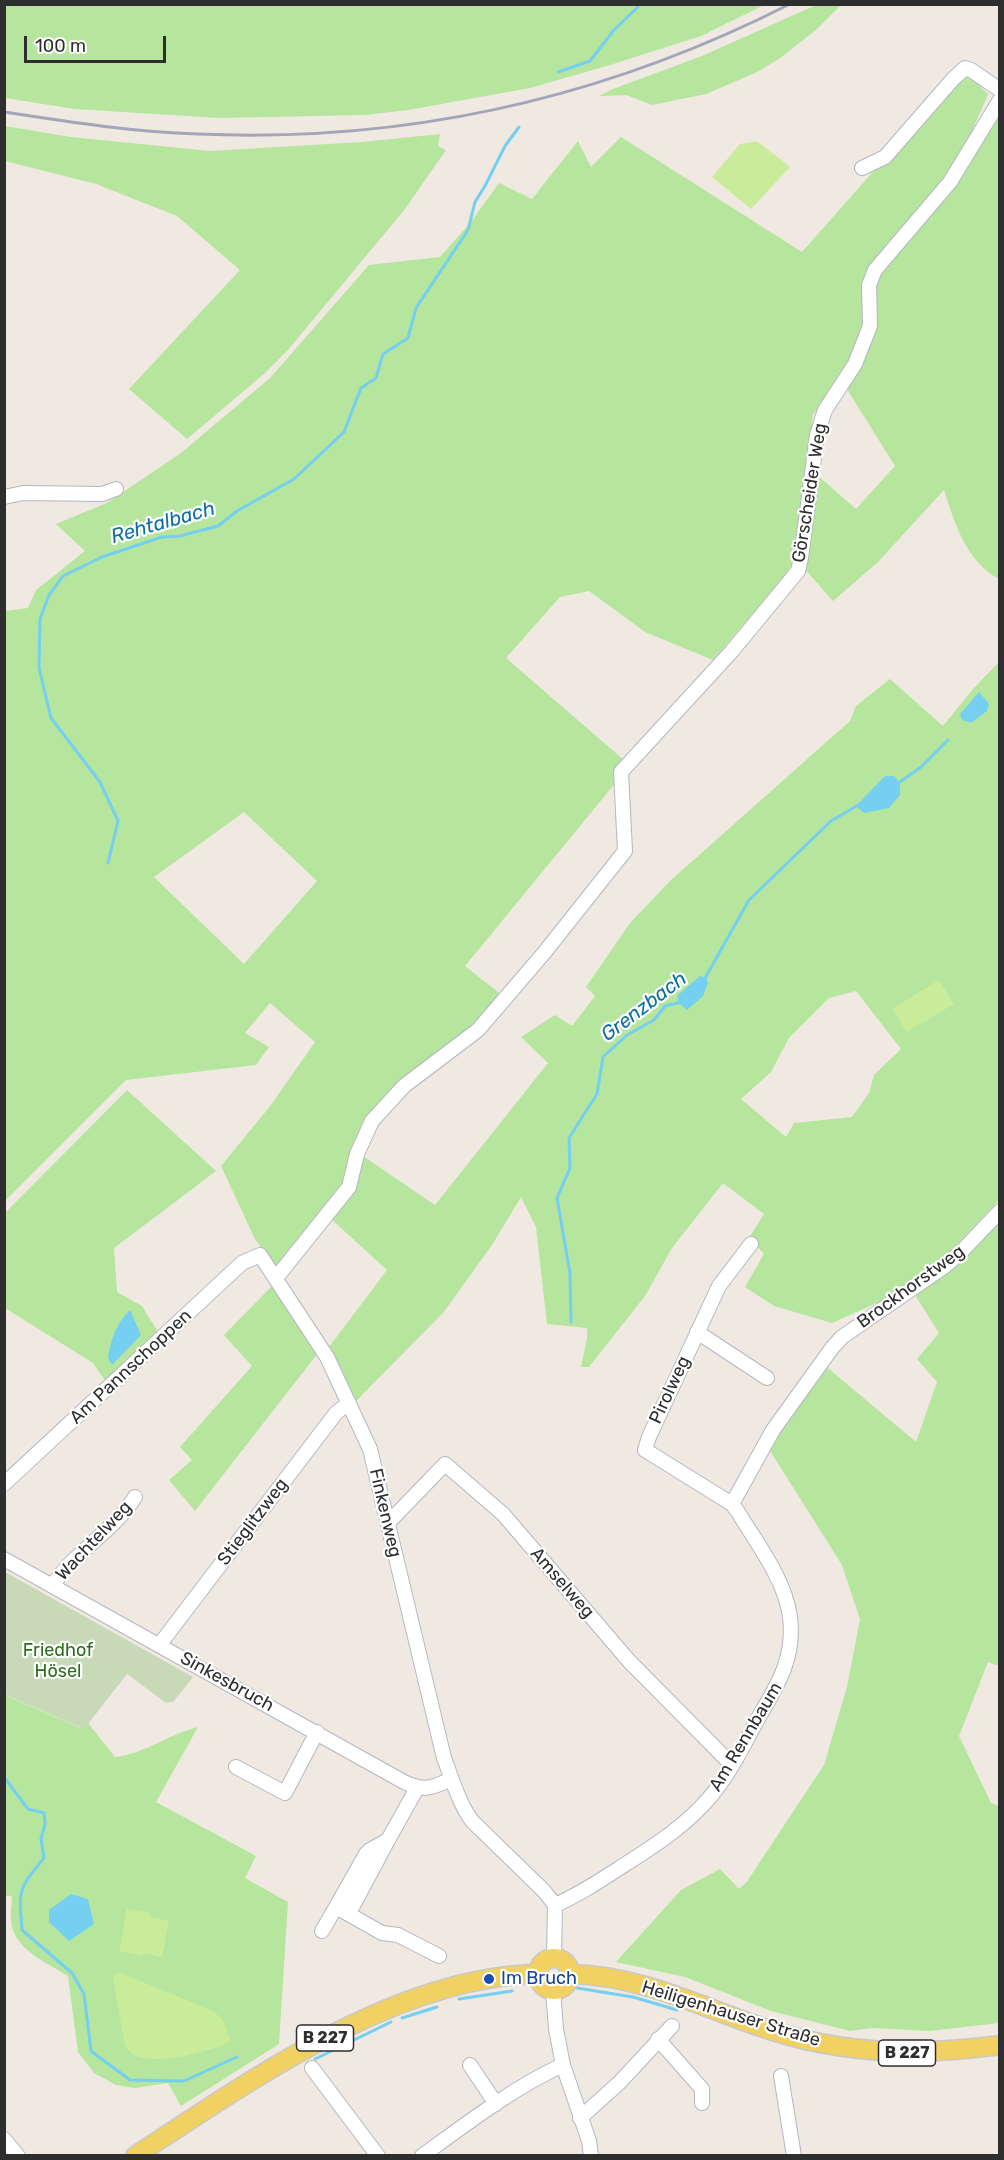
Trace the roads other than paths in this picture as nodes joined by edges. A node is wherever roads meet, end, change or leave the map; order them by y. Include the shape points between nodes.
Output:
1 (999, 90) edge
2 (999, 100) edge
3 (862, 168) dead end
4 (116, 489) dead end
5 (4, 497) edge
6 (999, 1211) edge
7 (751, 1244) dead end
8 (260, 1255) joint
9 (276, 1278) junction
10 (697, 1332) junction
11 (767, 1378) dead end
12 (349, 1403) junction
13 (645, 1450) joint
14 (4, 1484) edge
15 (135, 1497) dead end
16 (732, 1504) junction
17 (388, 1524) junction
18 (4, 1559) edge
19 (53, 1585) junction
20 (160, 1644) junction
21 (317, 1732) junction
22 (732, 1765) junction
23 (236, 1767) dead end
24 (452, 1779) junction
25 (417, 1788) junction
26 (388, 1840) junction
27 (555, 1905) junction
28 (336, 1907) junction
29 (349, 1913) junction
30 (322, 1931) dead end
31 (440, 1956) dead end
32 (554, 1958) junction
33 (538, 1974) junction
34 (570, 1974) junction
35 (553, 1990) junction
36 (672, 2026) dead end
37 (658, 2039) junction
38 (999, 2045) edge
39 (470, 2065) dead end
40 (562, 2065) junction
41 (312, 2068) dead end
42 (781, 2076) dead end
43 (702, 2103) dead end
44 (496, 2104) junction
45 (580, 2118) junction
46 (4, 2139) edge
47 (592, 2155) edge
48 (18, 2156) edge
49 (135, 2156) edge
50 (378, 2156) edge
51 (422, 2156) edge
52 (794, 2156) edge

1 - 3 street via 965,68 885,157
2 - 9 street, Görscheider Weg via 950,182 875,270 869,285 870,326 855,364 825,410 817,435 798,570 732,651 621,772 625,851 478,1030 404,1086 372,1121 357,1154 349,1187
4 - 5 street via 102,494 23,493
6 - 16 street, Brockhorstweg via 961,1252 842,1337 773,1430
7 - 10 street, Pirolweg via 720,1286
8 - 9 street, Finkenweg
8 - 14 street, Am Pannschoppen via 242,1263
9 - 12 street, Finkenweg via 327,1357
10 - 11 street, Pirolweg
10 - 13 street, Pirolweg
12 - 17 street, Finkenweg via 370,1449
12 - 20 street, Stieglitzweg via 336,1413
13 - 16 street, Am Rennbaum
15 - 19 street, Wachtelweg via 128,1510 64,1568
16 - 22 street, Am Rennbaum via 781,1584 790,1616 790,1647 783,1675
17 - 22 street, Amselweg via 445,1464 503,1514 629,1661
17 - 24 street, Finkenweg
18 - 19 street, Sinkesbruch
19 - 20 street, Sinkesbruch
20 - 21 street, Sinkesbruch
21 - 23 street via 285,1793
21 - 25 street, Sinkesbruch
22 - 27 street, Am Rennbaum via 690,1819 603,1879
24 - 25 street
24 - 27 street, Finkenweg via 472,1821
25 - 26 street
26 - 28 street via 366,1854
26 - 29 street
27 - 32 street
28 - 29 street
28 - 30 street
29 - 31 street via 382,1933 398,1935
32 - 33 main road via 542,1963
32 - 34 main road via 566,1964
33 - 35 main road via 542,1986
33 - 49 main road, B 227 via 443,1989 362,2020 301,2052
34 - 35 main road via 565,1985
34 - 38 main road, Heiligenhauser Straße / B 227 via 663,1991 815,2043 904,2053
35 - 40 street
36 - 37 street
37 - 43 street via 702,2089
37 - 45 street via 619,2083
39 - 44 street
40 - 44 street
40 - 45 street
41 - 50 street
42 - 52 street
44 - 51 street
45 - 47 street
46 - 48 street

